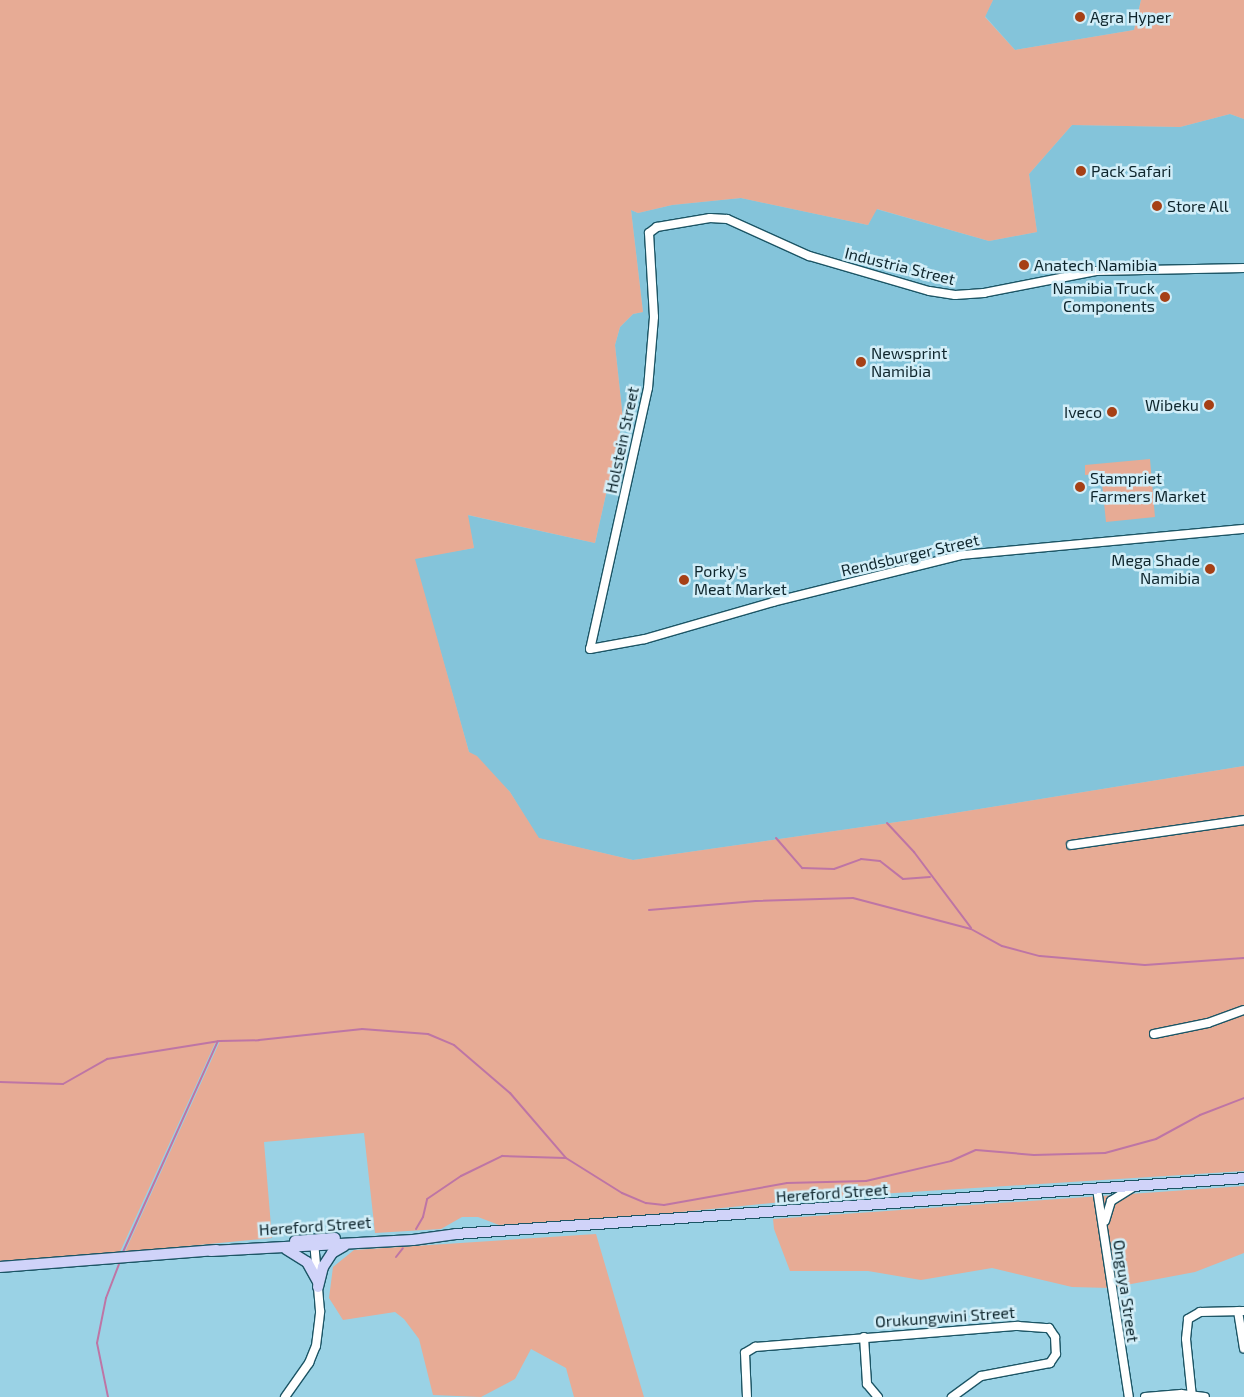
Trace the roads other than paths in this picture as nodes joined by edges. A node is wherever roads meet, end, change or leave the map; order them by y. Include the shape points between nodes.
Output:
1 (649, 232) joint
2 (1244, 268) edge
3 (1244, 529) edge
4 (590, 649) joint
5 (1244, 820) edge
6 (1071, 846) dead end
7 (1244, 1010) edge
8 (1154, 1034) dead end
9 (1244, 1178) edge
10 (1136, 1186) junction
11 (1097, 1189) junction
12 (1104, 1226) junction
13 (422, 1237) junction
14 (314, 1243) junction
15 (350, 1244) junction
16 (283, 1248) junction
17 (210, 1251) junction
18 (0, 1267) edge
19 (318, 1285) junction
20 (1241, 1311) edge
21 (864, 1337) junction
22 (1244, 1349) edge
23 (1192, 1396) edge
24 (285, 1397) edge
25 (746, 1397) edge
26 (878, 1397) edge
27 (952, 1397) edge
28 (1129, 1397) edge
29 (1145, 1397) edge
30 (1205, 1397) edge

1 - 2 street, Industria Street via 656,227 691,220 727,219 809,256 929,291 955,295 984,293 1096,271
1 - 4 street, Holstein Street via 654,317 648,388
3 - 4 street, Rendsburger Street via 962,555 773,602 645,639
5 - 6 street
7 - 8 street via 1208,1023
9 - 10 main road, Hereford Street
10 - 11 main road, Hereford Street
10 - 12 street via 1111,1201
11 - 12 street, Onguya Street
11 - 13 main road, Hereford Street
12 - 28 street, Onguya Street via 1110,1288
13 - 14 main road, Hereford Street
13 - 15 main road, Hereford Street
14 - 15 main road, Hereford Street
14 - 16 main road, Hereford Street
14 - 17 main road, Hereford Street
14 - 19 street
15 - 19 main road via 337,1249 327,1260
16 - 17 main road, Hereford Street
16 - 19 main road via 307,1262
17 - 18 main road, Hereford Street
19 - 24 street via 320,1327 316,1346 309,1363
20 - 22 street
20 - 23 street via 1200,1312 1188,1319 1186,1339
21 - 25 street, Orukungwini Street via 748,1350 744,1361
21 - 26 street via 867,1384
21 - 27 street, Orukungwini Street via 1018,1326 1049,1328 1055,1337 1056,1354 1050,1363 982,1376
23 - 29 street
23 - 30 street

